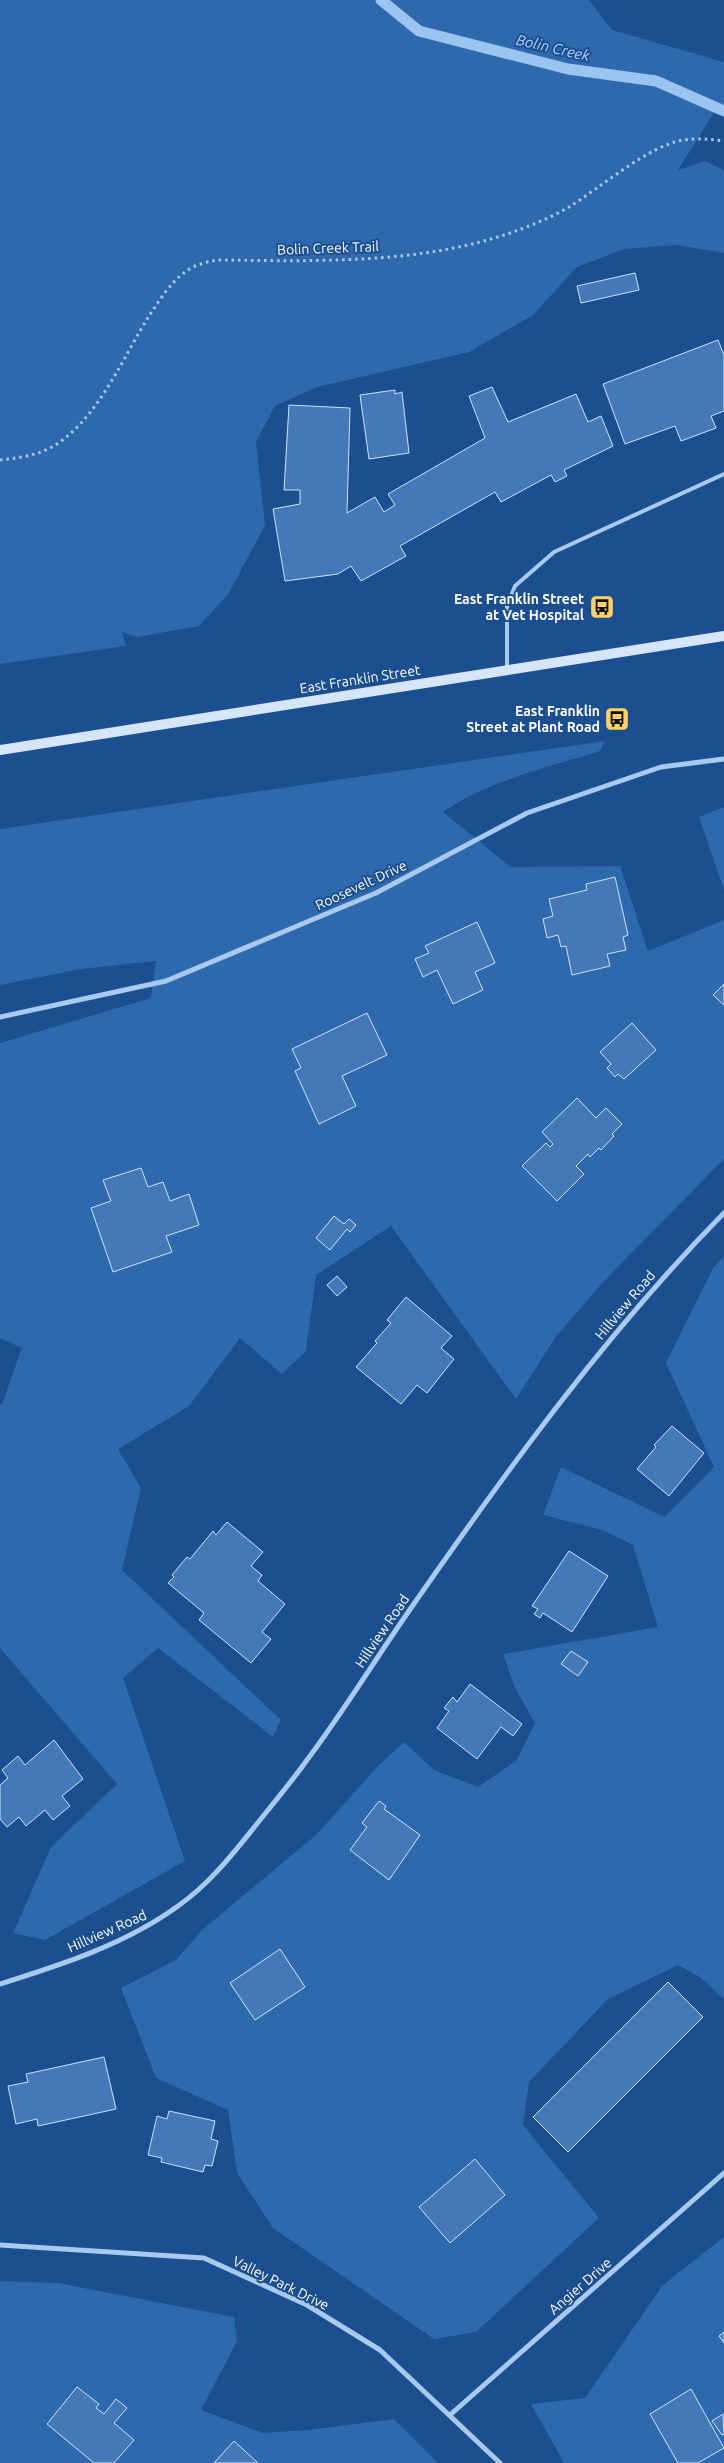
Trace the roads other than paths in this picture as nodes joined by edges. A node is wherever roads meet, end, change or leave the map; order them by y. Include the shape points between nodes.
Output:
1 (724, 474) edge
2 (724, 636) edge
3 (507, 670) junction
4 (0, 750) edge
5 (724, 759) edge
6 (0, 1017) edge
7 (724, 1213) edge
8 (0, 1984) edge
9 (724, 2173) edge
10 (0, 2245) edge
11 (450, 2415) junction
12 (500, 2463) edge

1 - 3 lane via 554,552 515,586 507,606
2 - 3 main road, East Franklin Street
3 - 4 main road, East Franklin Street
5 - 6 street, Roosevelt Drive via 661,768 528,813 376,893 166,981
7 - 8 street, Hillview Road via 668,1270 624,1322 524,1450 308,1760 222,1867 180,1905 140,1931
9 - 11 street, Angier Drive
10 - 11 street, Valley Park Drive via 204,2258 307,2305 380,2350
11 - 12 street, Valley Park Drive

